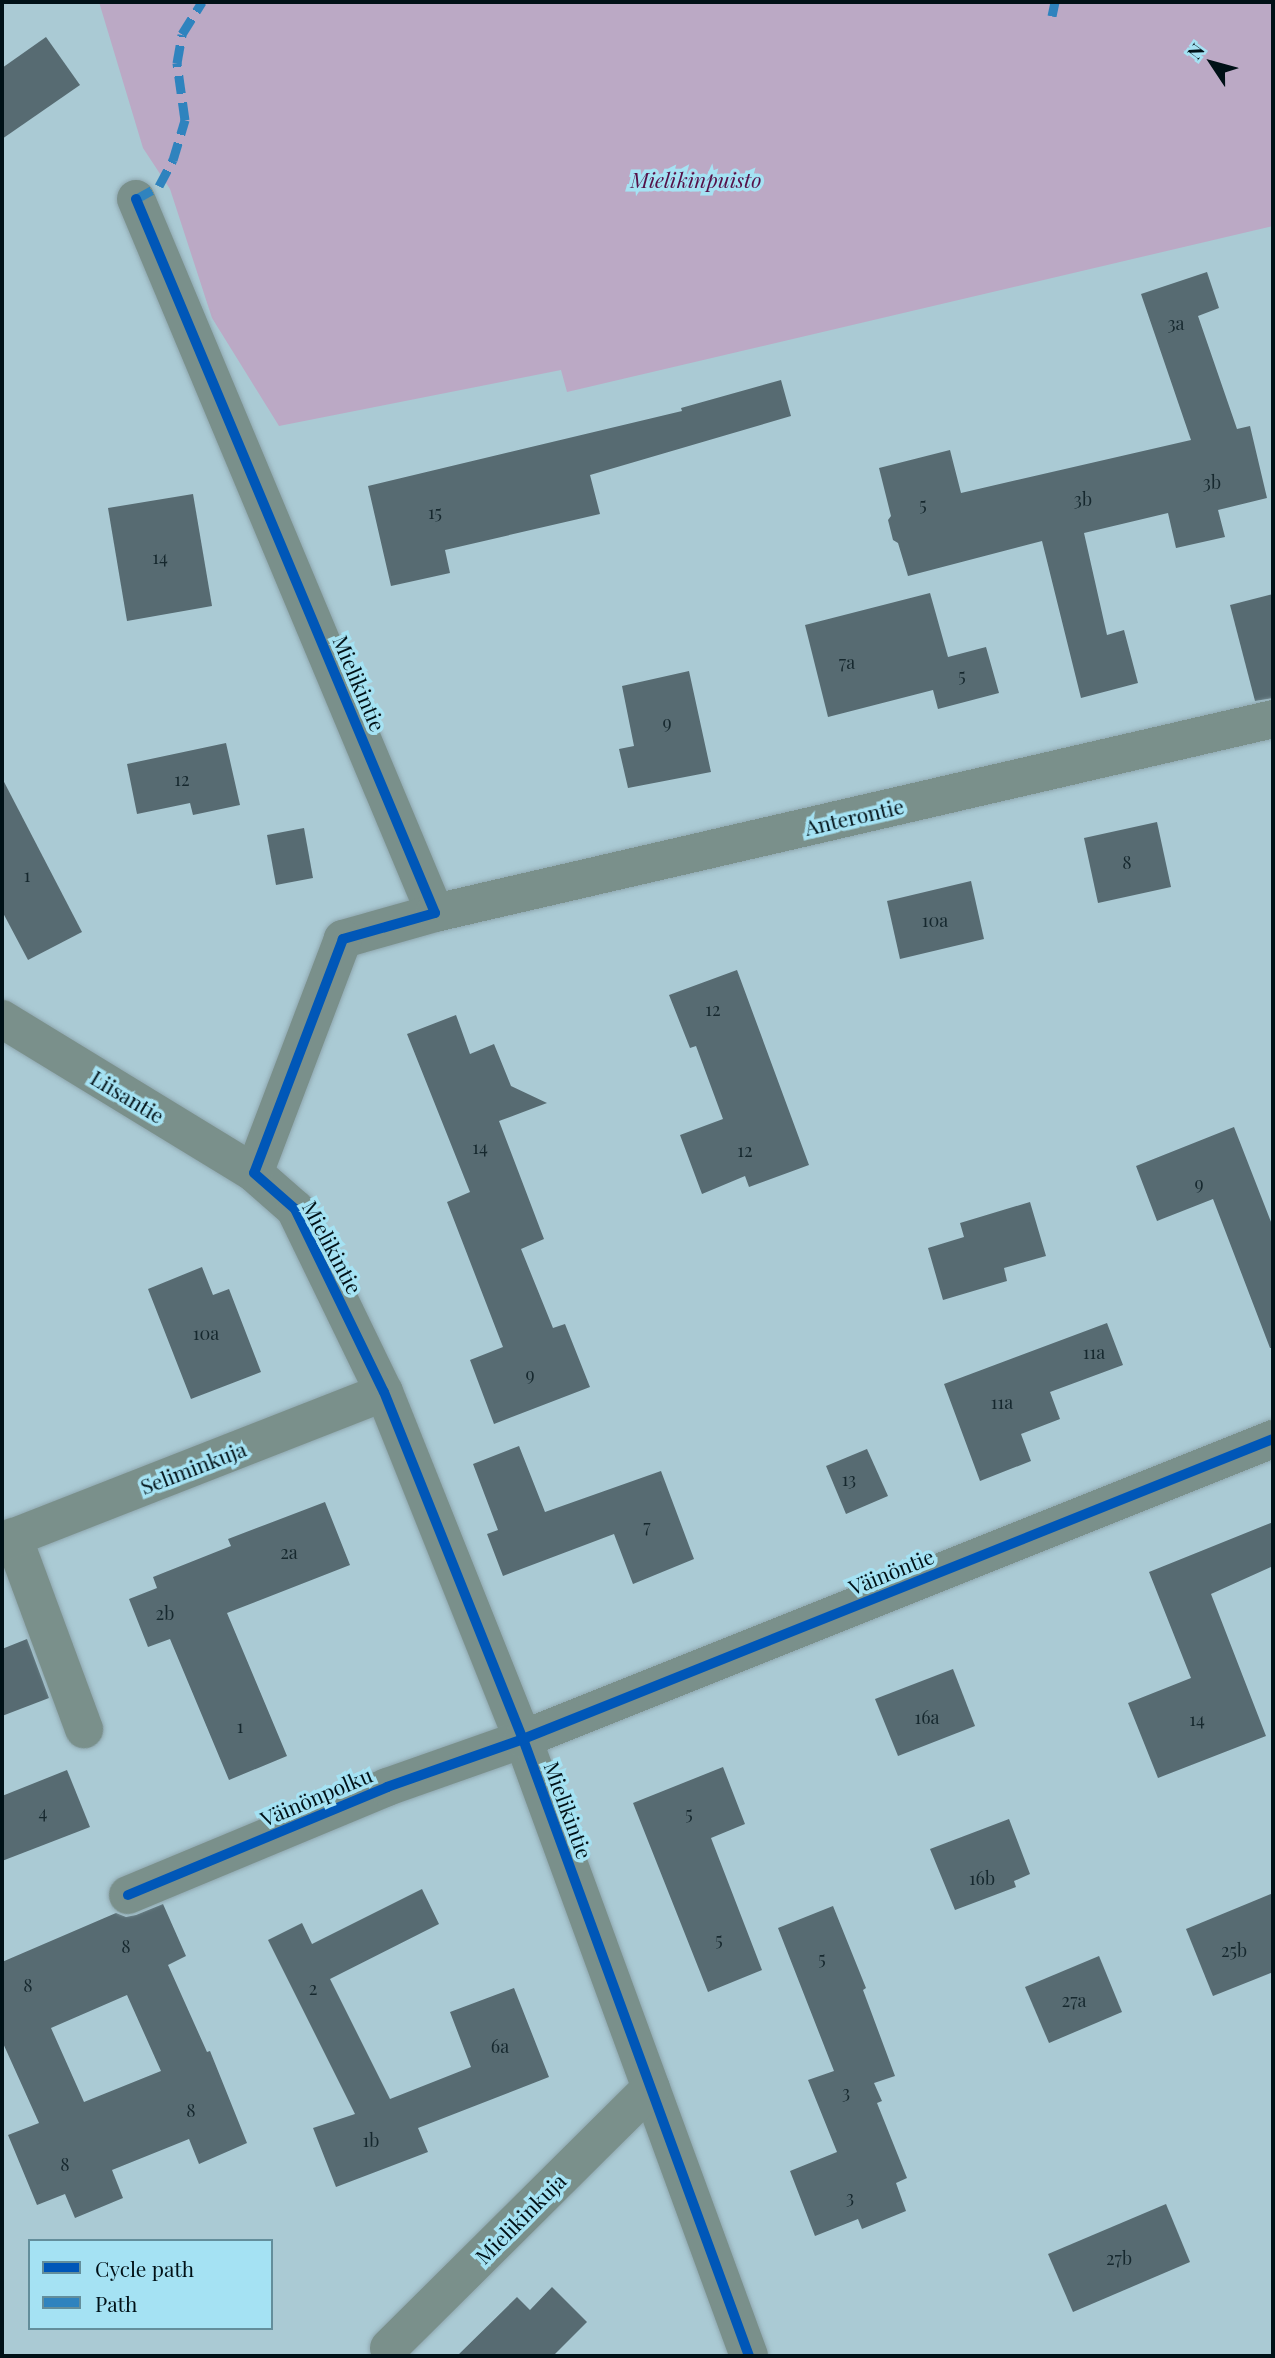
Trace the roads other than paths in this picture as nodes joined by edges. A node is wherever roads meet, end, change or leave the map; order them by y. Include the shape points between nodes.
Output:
1 (136, 199) dead end
2 (1273, 719) edge
3 (435, 913) junction
4 (2, 1019) edge
5 (254, 1173) junction
6 (384, 1392) junction
7 (1273, 1438) edge
8 (8, 1540) edge
9 (84, 1729) dead end
10 (523, 1739) junction
11 (128, 1895) dead end
12 (650, 2088) junction
13 (388, 2348) dead end
14 (749, 2356) edge

1 - 3 street, Mielikintie
2 - 3 street, Anterontie
3 - 5 street via 343,939
4 - 5 street, Liisantie
5 - 6 street, Mielikintie via 295,1209
6 - 8 street, Seliminkuja
6 - 10 street, Mielikintie
7 - 10 street, Väinöntie
8 - 9 street
10 - 11 street, Väinönpolku via 387,1787
10 - 12 street, Mielikintie
12 - 13 street, Mielikinkuja
12 - 14 street, Mielikintie

